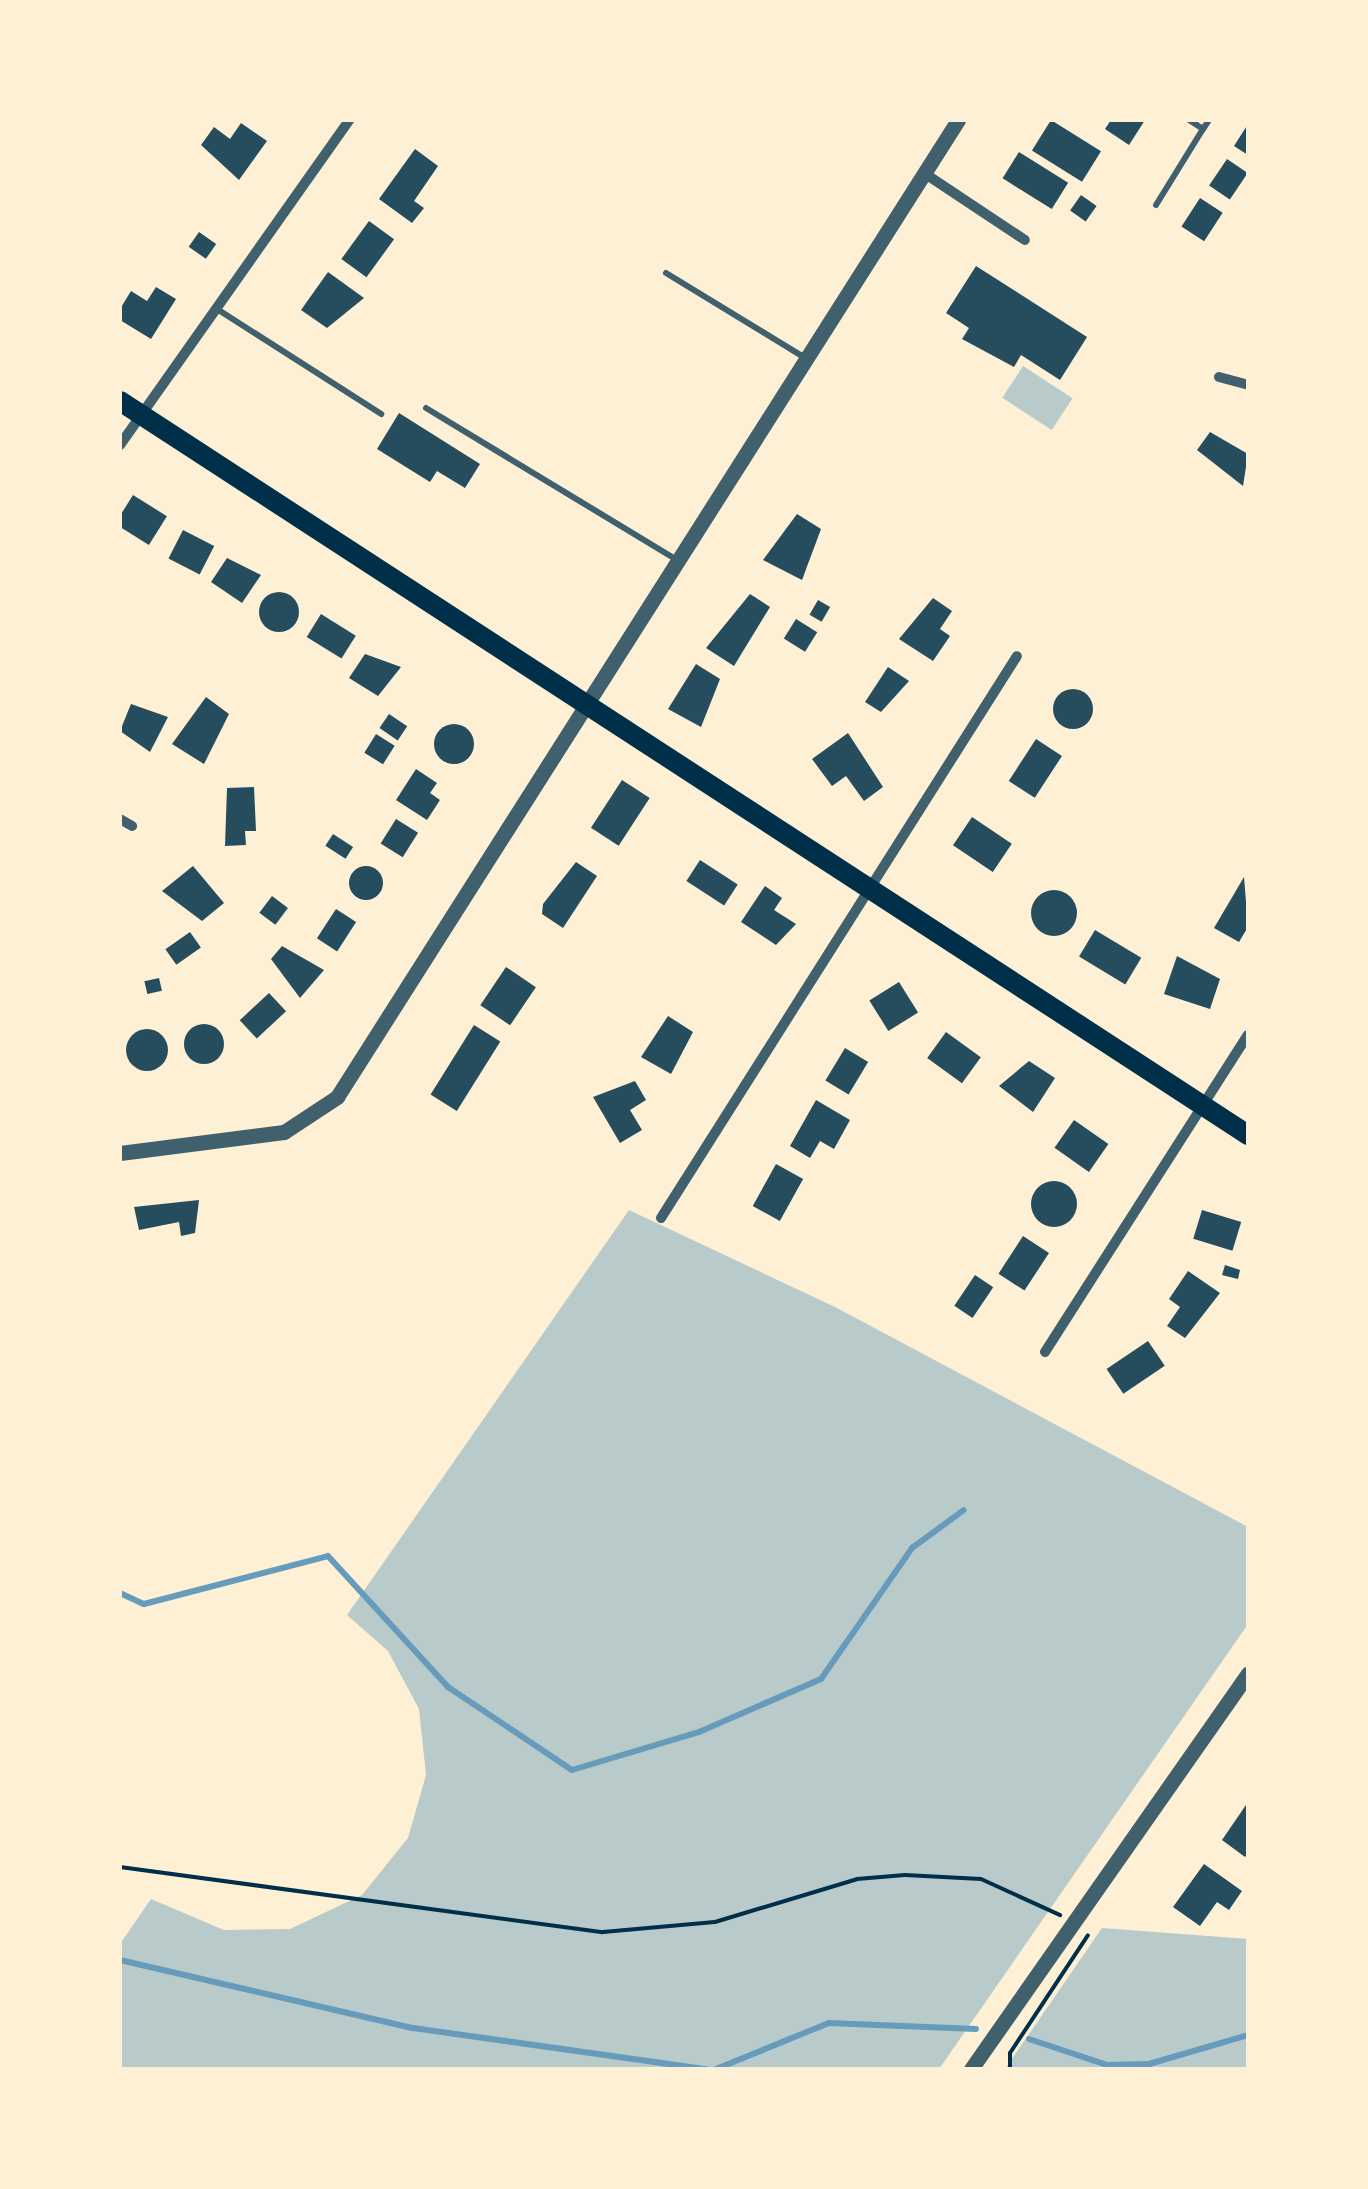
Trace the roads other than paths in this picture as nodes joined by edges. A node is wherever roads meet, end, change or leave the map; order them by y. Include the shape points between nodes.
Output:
1 (350, 120) edge
2 (958, 120) edge
3 (1189, 120) edge
4 (1209, 120) edge
5 (1203, 129) junction
6 (924, 173) junction
7 (1156, 205) dead end
8 (1024, 240) dead end
9 (666, 274) dead end
10 (217, 310) junction
11 (806, 358) junction
12 (1219, 376) dead end
13 (1248, 384) edge
14 (120, 401) edge
15 (426, 408) dead end
16 (142, 414) junction
17 (381, 414) dead end
18 (120, 445) edge
19 (677, 560) junction
20 (1017, 656) dead end
21 (584, 705) junction
22 (120, 819) edge
23 (132, 826) dead end
24 (870, 886) junction
25 (1248, 1036) edge
26 (1202, 1105) junction
27 (1248, 1135) edge
28 (120, 1152) edge
29 (661, 1218) dead end
30 (1045, 1352) dead end
31 (1248, 1673) edge
32 (971, 2069) edge

1 - 10 street
2 - 6 street
3 - 5 lane
4 - 5 lane
5 - 7 lane
6 - 8 street
6 - 11 street
9 - 11 lane
10 - 16 street
10 - 17 lane
11 - 19 street
12 - 13 street
14 - 16 highway
15 - 19 lane
16 - 18 street
16 - 21 highway
19 - 21 street
20 - 24 street
21 - 24 highway
21 - 28 street via 368,1052 312,1122
22 - 23 street
24 - 26 highway
24 - 29 street
25 - 26 street
26 - 27 highway
26 - 30 street
31 - 32 street

